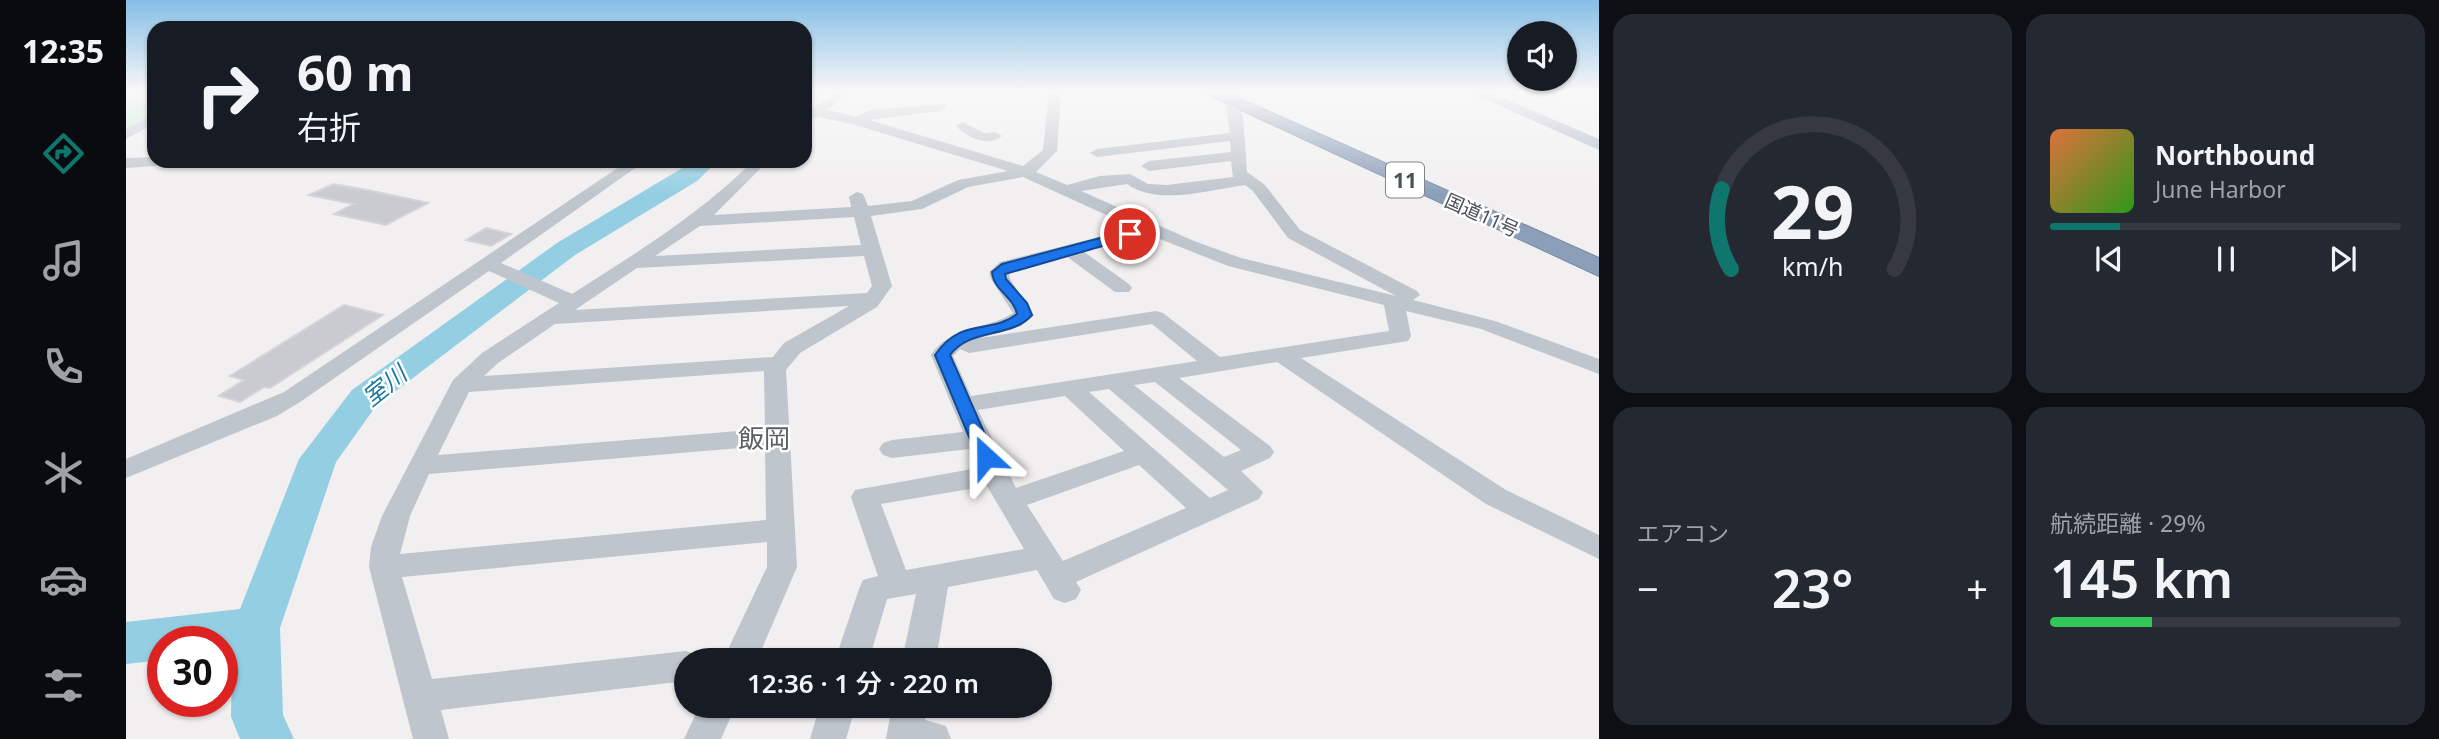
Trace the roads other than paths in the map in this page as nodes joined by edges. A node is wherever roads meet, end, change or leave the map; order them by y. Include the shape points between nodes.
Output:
1 (901, 126) edge
2 (963, 126) dead end
3 (1052, 126) edge
4 (1233, 126) edge
5 (1288, 126) edge
6 (1558, 126) edge
7 (1237, 136) junction
8 (1599, 144) edge
9 (1097, 153) dead end
10 (975, 155) junction
11 (1238, 156) junction
12 (147, 162) edge
13 (126, 163) edge
14 (1149, 166) dead end
15 (628, 168) edge
16 (754, 168) edge
17 (1024, 172) junction
18 (1248, 180) junction
19 (1068, 190) junction
20 (860, 204) junction
21 (696, 221) junction
22 (1152, 229) junction
23 (1068, 249) junction
24 (872, 250) junction
25 (632, 263) junction
26 (493, 266) junction
27 (1599, 268) edge
28 (1122, 288) dead end
29 (873, 299) junction
30 (1394, 302) junction
31 (562, 305) junction
32 (1444, 314) junction
33 (946, 350) junction
34 (1281, 355) junction
35 (780, 363) junction
36 (1216, 365) junction
37 (1599, 367) edge
38 (1159, 374) junction
39 (1114, 381) junction
40 (461, 385) junction
41 (1070, 388) junction
42 (963, 405) junction
43 (775, 437) junction
44 (978, 439) junction
45 (892, 449) dead end
46 (1143, 454) junction
47 (420, 466) junction
48 (126, 469) edge
49 (1221, 469) junction
50 (994, 475) junction
51 (1010, 500) junction
52 (1207, 511) junction
53 (779, 530) junction
54 (1599, 548) edge
55 (384, 567) junction
56 (1055, 574) junction
57 (934, 578) junction
58 (896, 584) junction
59 (745, 648) edge
60 (856, 648) edge
61 (921, 648) edge
62 (674, 667) edge
63 (420, 696) junction
64 (712, 718) edge
65 (834, 718) edge
66 (431, 739) edge
67 (702, 739) edge
68 (828, 739) edge

1 - 10 street
2 - 10 street via 990,137
3 - 17 street via 1050,151
4 - 7 street
5 - 27 highway, 国道11号 / 11
6 - 8 main road
7 - 9 street
7 - 11 street
10 - 17 street
11 - 14 street
11 - 18 street via 1240,174
12 - 13 street
15 - 26 street
16 - 21 street
17 - 19 street
17 - 20 street via 964,183 915,205
18 - 19 street via 1167,190 1144,189 1130,179
18 - 32 street via 1294,234
19 - 22 street
20 - 21 street
20 - 24 street
21 - 25 street
22 - 23 street
22 - 30 street via 1235,262
23 - 28 street
23 - 33 street via 999,272 999,280 1022,306 1024,315 1017,321 968,332
24 - 25 street
24 - 29 street via 882,286
25 - 31 street
26 - 31 street
26 - 48 street via 292,397
29 - 31 street
29 - 35 street via 792,348
30 - 32 street
30 - 34 street via 1400,335
31 - 40 street
32 - 37 street via 1511,333
33 - 36 street via 1156,317
33 - 42 street via 942,355
34 - 36 street
34 - 54 street via 1496,497
35 - 40 street
35 - 43 street via 775,369
36 - 38 street
38 - 39 street
38 - 49 street via 1261,452
39 - 41 street
39 - 49 street
40 - 47 street
41 - 42 street
41 - 46 street
42 - 44 street
43 - 47 street
43 - 53 street
44 - 45 street
44 - 50 street
46 - 51 street
46 - 52 street
47 - 55 street via 396,516
49 - 52 street via 1250,492
50 - 51 street
50 - 58 street via 865,497
51 - 56 street
52 - 56 street
53 - 55 street
53 - 59 street via 782,567
55 - 63 street
56 - 57 street
57 - 58 street
57 - 61 street
58 - 60 street via 874,589
62 - 63 street
63 - 66 street
64 - 67 street
65 - 68 street

